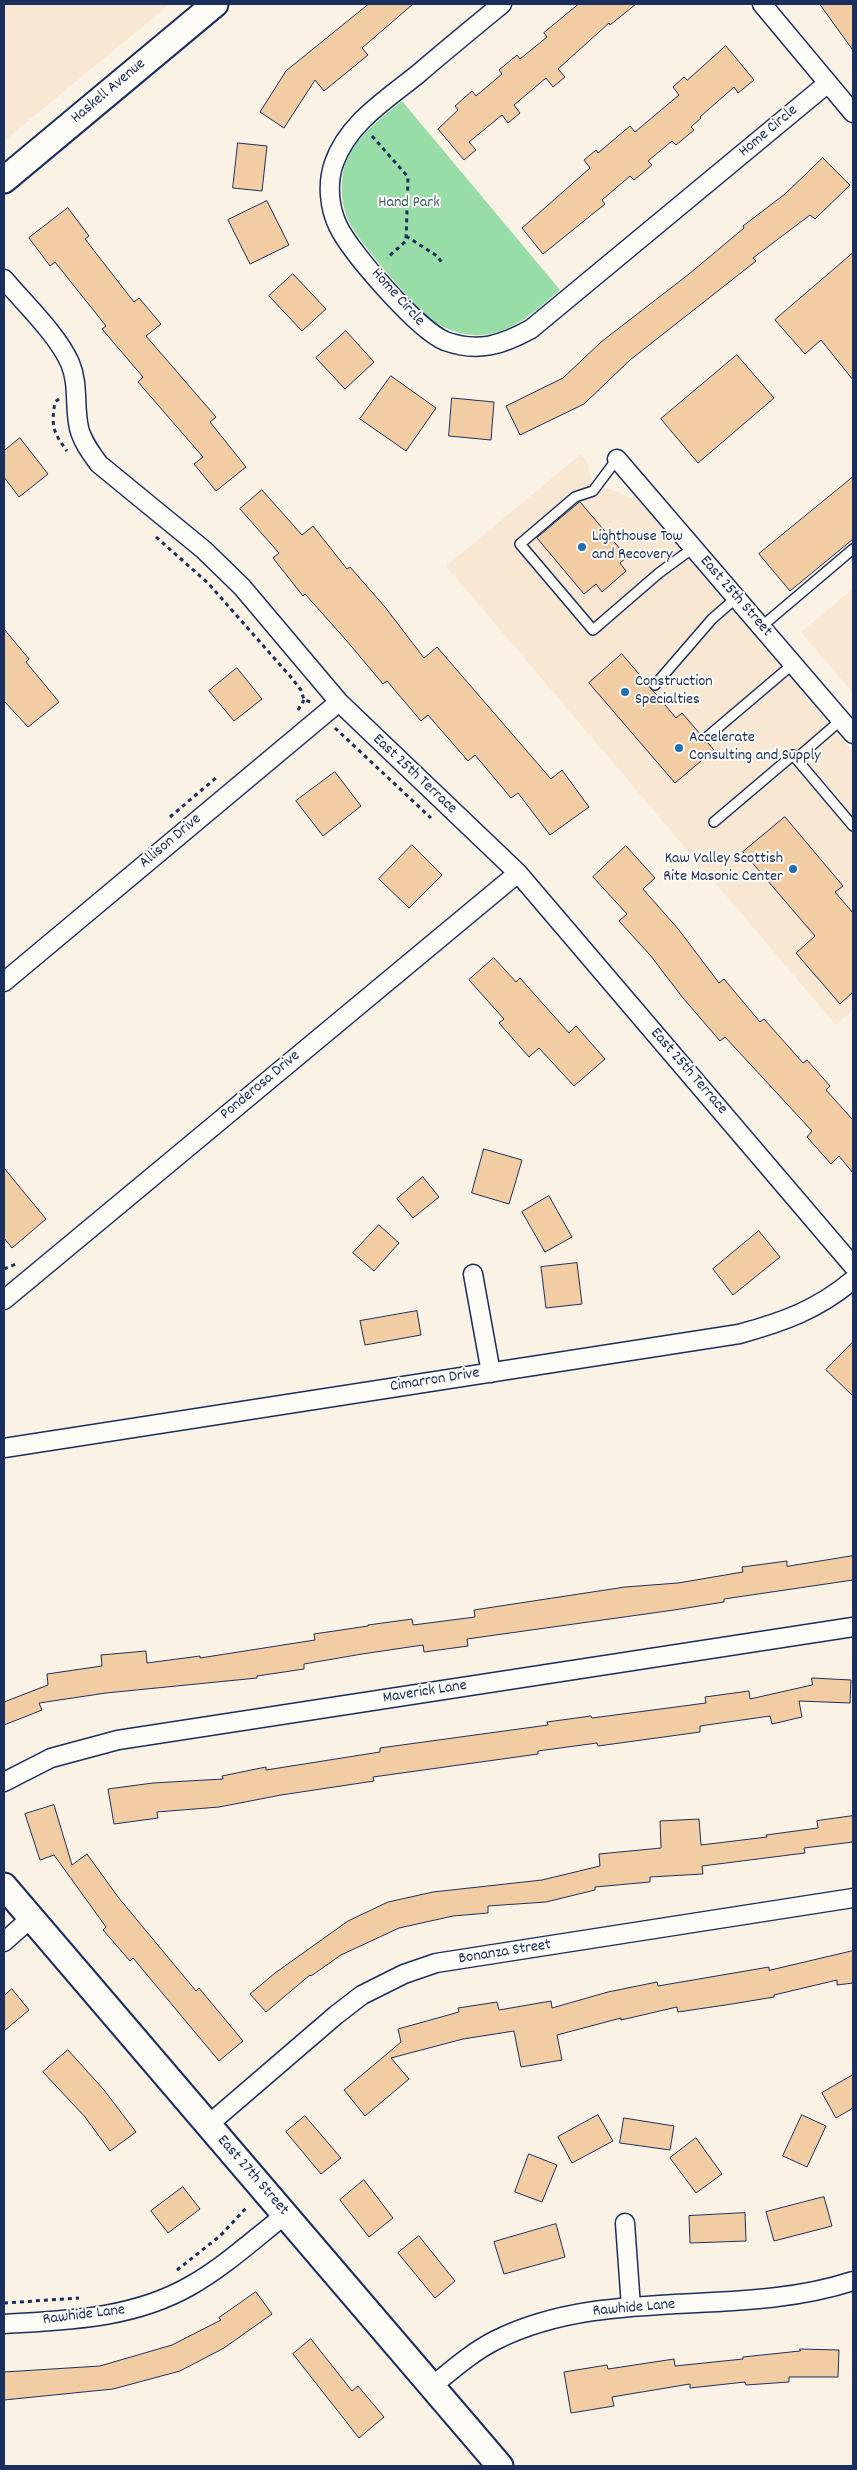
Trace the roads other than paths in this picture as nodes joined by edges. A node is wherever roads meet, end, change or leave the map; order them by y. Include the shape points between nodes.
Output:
1 (215, 4) edge
2 (502, 4) edge
3 (762, 4) edge
4 (828, 83) junction
5 (853, 113) edge
6 (4, 180) edge
7 (4, 279) edge
8 (617, 459) joint
9 (693, 548) junction
10 (853, 549) edge
11 (736, 598) junction
12 (761, 627) junction
13 (793, 664) junction
14 (655, 685) dead end
15 (339, 702) junction
16 (841, 720) junction
17 (853, 734) edge
18 (708, 736) dead end
19 (796, 759) junction
20 (714, 822) dead end
21 (853, 826) edge
22 (518, 873) junction
23 (4, 982) edge
24 (853, 1266) edge
25 (473, 1274) dead end
26 (853, 1280) edge
27 (4, 1300) edge
28 (491, 1373) junction
29 (4, 1448) edge
30 (853, 1627) edge
31 (4, 1782) edge
32 (4, 1886) edge
33 (853, 1898) edge
34 (31, 1918) junction
35 (4, 1942) edge
36 (208, 2125) junction
37 (285, 2215) junction
38 (626, 2223) dead end
39 (853, 2281) edge
40 (631, 2307) junction
41 (4, 2324) edge
42 (432, 2387) junction
43 (491, 2463) edge

1 - 6 street, Haskell Avenue
2 - 4 street, Home Circle via 360,121 340,149 331,174 332,210 349,244 416,322 445,341 462,346 483,348 508,342 531,329
3 - 4 street
4 - 5 street
7 - 15 street, East 25th Terrace via 60,346 70,364 76,387 79,428 87,448 99,464 204,550 242,587
8 - 9 street, East 25th Street
8 - 9 lane via 593,491 575,497 520,544 587,623 593,630
9 - 11 street, East 25th Street
10 - 12 lane
11 - 12 street, East 25th Street
11 - 14 lane via 712,619
12 - 13 street, East 25th Street
13 - 16 street, East 25th Street
13 - 18 lane
15 - 22 street, East 25th Terrace
15 - 23 street, Allison Drive
16 - 17 street, East 25th Street
16 - 19 lane
19 - 20 lane via 793,755
19 - 21 lane
22 - 24 street, East 25th Terrace
22 - 27 street, Ponderosa Drive
25 - 28 street
26 - 28 street, Cimarron Drive via 810,1310 763,1328
28 - 29 street, Cimarron Drive
30 - 31 street, Maverick Lane via 118,1740 51,1758
32 - 34 street, East 27th Street
33 - 36 street, Bonanza Street via 436,1963 404,1974 362,1995 336,2015
34 - 35 street
34 - 36 street, East 27th Street
36 - 37 street, East 27th Street
37 - 41 street, Rawhide Lane via 207,2276 172,2295 133,2310 94,2318
37 - 42 street, East 27th Street
38 - 40 street
39 - 40 street, Rawhide Lane via 748,2302
40 - 42 street, Rawhide Lane via 559,2317 528,2327 465,2358
42 - 43 street, East 27th Street

